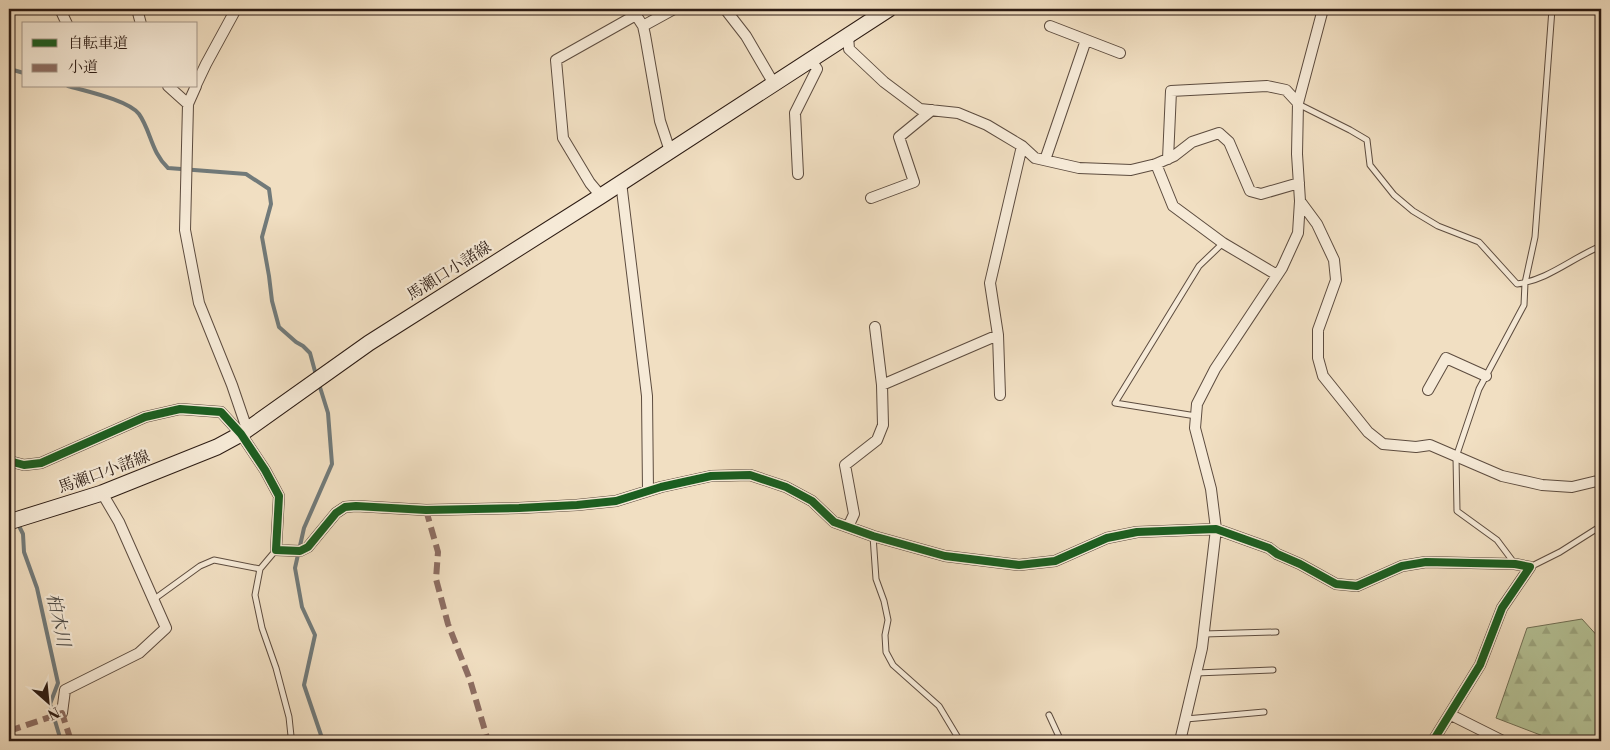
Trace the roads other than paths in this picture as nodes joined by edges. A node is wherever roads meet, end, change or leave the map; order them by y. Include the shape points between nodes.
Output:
1 (60, 9) edge
2 (137, 9) edge
3 (236, 9) edge
4 (674, 9) edge
5 (726, 9) edge
6 (889, 9) edge
7 (1323, 9) edge
8 (1552, 9) edge
9 (634, 12) edge
10 (871, 14) edge
11 (67, 22) edge
12 (140, 22) edge
13 (643, 26) junction
14 (1050, 26) dead end
15 (848, 36) junction
16 (1086, 40) junction
17 (1120, 53) dead end
18 (811, 60) junction
19 (198, 82) edge
20 (774, 84) junction
21 (170, 88) edge
22 (195, 88) edge
23 (188, 104) junction
24 (1298, 104) junction
25 (932, 110) junction
26 (1022, 146) junction
27 (670, 151) junction
28 (1168, 159) junction
29 (1045, 160) junction
30 (1156, 164) junction
31 (798, 174) dead end
32 (621, 182) junction
33 (1299, 183) junction
34 (601, 196) junction
35 (871, 198) dead end
36 (1300, 201) junction
37 (1223, 243) junction
38 (1601, 246) edge
39 (1277, 275) junction
40 (1525, 283) junction
41 (875, 327) dead end
42 (998, 334) junction
43 (1486, 376) junction
44 (882, 385) junction
45 (1428, 390) dead end
46 (1000, 395) dead end
47 (1196, 416) junction
48 (244, 432) junction
49 (1456, 456) junction
50 (9, 461) edge
51 (1601, 479) edge
52 (648, 491) junction
53 (102, 493) junction
54 (9, 522) edge
55 (1601, 526) edge
56 (848, 527) junction
57 (1216, 529) junction
58 (873, 536) junction
59 (276, 550) junction
60 (1515, 564) junction
61 (1530, 567) junction
62 (260, 569) junction
63 (153, 600) junction
64 (1276, 632) dead end
65 (1204, 634) junction
66 (1273, 670) dead end
67 (1196, 674) junction
68 (1264, 712) dead end
69 (62, 714) dead end
70 (1049, 715) dead end
71 (1451, 715) junction
72 (1185, 719) junction
73 (289, 741) edge
74 (960, 741) edge
75 (1061, 741) edge
76 (1180, 741) edge
77 (1433, 741) edge
78 (1503, 741) edge

1 - 11 street
2 - 12 street
3 - 19 street
4 - 13 street
5 - 20 street
6 - 10 main road, 馬瀬口小諸線
7 - 24 street
8 - 40 lane via 1535,237
9 - 13 street
9 - 34 street via 556,60 563,138
10 - 15 main road, 馬瀬口小諸線
13 - 27 street via 660,121
14 - 16 street
15 - 18 main road, 馬瀬口小諸線
15 - 25 street via 849,48 884,82 920,109
16 - 17 street
16 - 29 street
18 - 20 main road, 馬瀬口小諸線
18 - 31 street via 816,70 795,113
20 - 27 main road, 馬瀬口小諸線
21 - 23 street
22 - 23 street
23 - 48 street via 185,230 199,303 232,385
24 - 28 street via 1286,90 1267,86 1171,91
24 - 33 street
24 - 40 lane via 1367,140 1370,165 1394,195 1438,226 1479,242 1517,284
25 - 26 street via 958,113
25 - 35 street via 899,137 914,182
26 - 29 street via 1035,158
26 - 42 street via 990,283
27 - 32 main road, 馬瀬口小諸線
28 - 30 street
28 - 33 street via 1192,142 1220,133 1229,142 1250,191 1262,194
29 - 30 street via 1079,168 1131,170
30 - 37 street via 1173,206
32 - 34 main road, 馬瀬口小諸線
32 - 52 street via 647,396
33 - 36 street
34 - 48 main road, 馬瀬口小諸線 via 368,343
36 - 39 street via 1298,233
36 - 49 street via 1317,224 1334,260 1336,280 1318,330 1318,358 1323,376 1368,432 1383,444 1430,446
37 - 39 street
37 - 47 lane via 1199,266 1115,403
38 - 40 lane via 1550,274
39 - 47 street via 1215,369 1197,404
40 - 43 lane via 1524,305
41 - 44 street
42 - 44 street
42 - 46 street
43 - 45 street via 1446,358
43 - 49 lane
44 - 56 street via 883,425 877,440 845,465 854,514
47 - 57 street via 1194,428 1211,489
48 - 50 street via 221,412 180,409 145,417 41,464 24,465
48 - 53 main road, 馬瀬口小諸線 via 217,447
48 - 59 street via 279,496
49 - 51 street via 1502,476 1542,485 1572,487
49 - 60 lane via 1457,511 1498,540
52 - 56 street via 711,476 750,475 792,490 812,501 834,522
52 - 59 street via 616,501 577,505 426,510 345,507 336,513 308,547 300,551
53 - 54 main road, 馬瀬口小諸線
53 - 63 street via 119,522
55 - 61 lane
56 - 58 street
57 - 58 street via 1137,532 1108,538 1055,561 1019,565 945,556
57 - 60 street via 1269,548 1336,584 1357,586 1402,566 1426,562
57 - 65 street
58 - 74 lane via 876,579 888,620 886,652 894,665 939,706
59 - 62 lane
60 - 61 street
61 - 71 street via 1502,608 1480,665
62 - 63 lane via 214,560 200,566
62 - 73 lane via 255,596 289,717
63 - 69 street via 166,628 139,653 65,690
64 - 65 lane
65 - 67 street
66 - 67 lane
67 - 72 street
68 - 72 lane
70 - 75 lane
71 - 77 street
71 - 78 street
72 - 76 street

